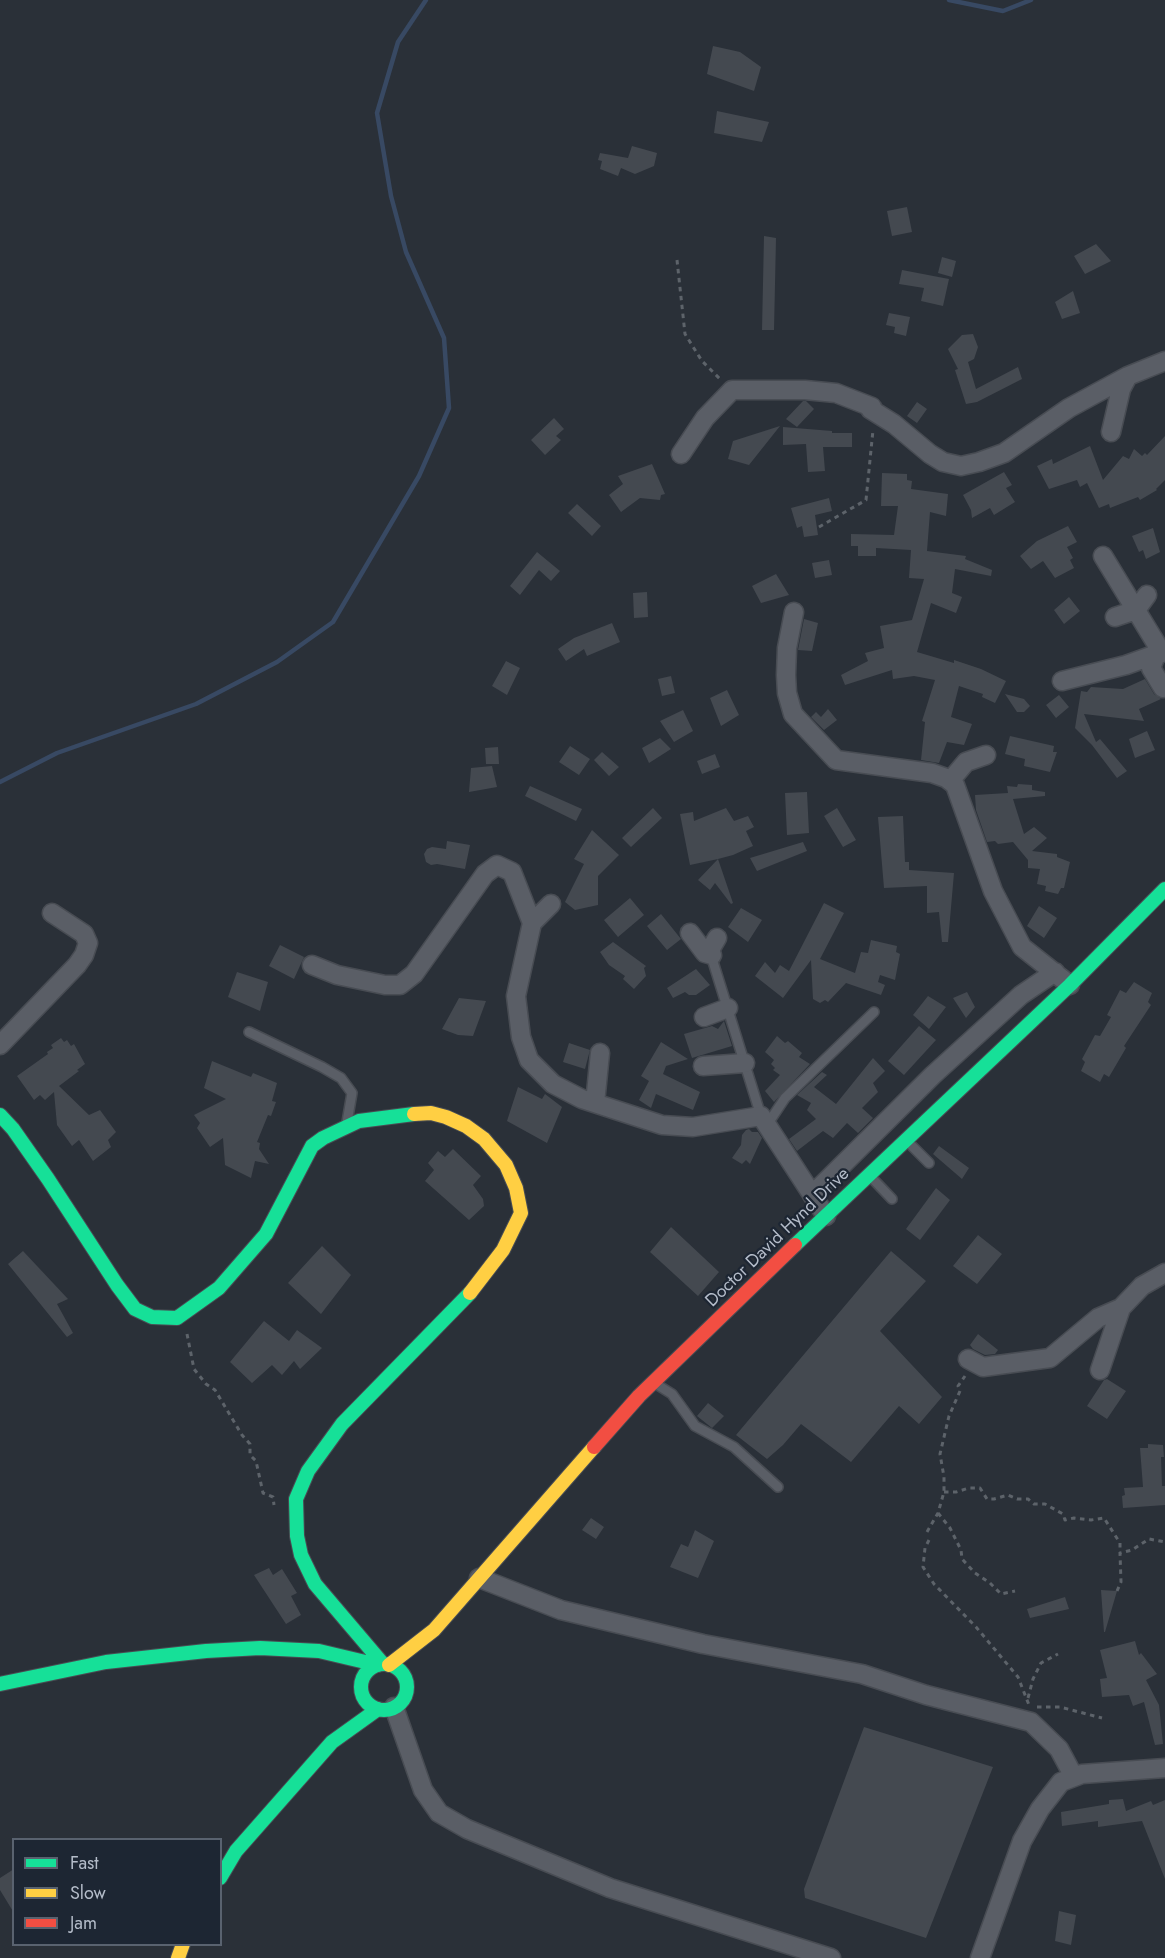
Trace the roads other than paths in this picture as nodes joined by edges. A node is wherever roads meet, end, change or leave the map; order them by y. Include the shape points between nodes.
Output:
1 (1165, 361) edge
2 (1128, 376) junction
3 (1111, 432) dead end
4 (681, 454) dead end
5 (1103, 556) dead end
6 (1147, 595) dead end
7 (1136, 610) junction
8 (794, 612) dead end
9 (1115, 617) dead end
10 (1161, 653) edge
11 (1062, 681) dead end
12 (1163, 688) dead end
13 (986, 754) dead end
14 (950, 781) junction
15 (1164, 893) edge
16 (551, 904) dead end
17 (52, 913) dead end
18 (532, 923) junction
19 (690, 933) dead end
20 (709, 953) joint
21 (312, 965) dead end
22 (1055, 972) junction
23 (1070, 985) junction
24 (728, 1008) junction
25 (874, 1012) dead end
26 (704, 1017) dead end
27 (249, 1032) dead end
28 (0, 1045) edge
29 (600, 1053) dead end
30 (745, 1063) junction
31 (703, 1066) dead end
32 (596, 1103) junction
33 (0, 1115) edge
34 (764, 1120) junction
35 (346, 1127) junction
36 (906, 1139) junction
37 (929, 1163) dead end
38 (869, 1174) junction
39 (812, 1195) junction
40 (892, 1199) dead end
41 (826, 1216) junction
42 (1165, 1274) edge
43 (1121, 1308) junction
44 (971, 1361) road end
45 (1100, 1370) dead end
46 (654, 1382) junction
47 (778, 1487) dead end
48 (479, 1578) junction
49 (434, 1630) junction
50 (319, 1651) junction
51 (383, 1664) junction
52 (411, 1669) junction
53 (0, 1684) edge
54 (354, 1689) junction
55 (386, 1708) junction
56 (332, 1742) junction
57 (1165, 1768) edge
58 (1074, 1777) junction
59 (222, 1875) edge
60 (831, 1958) edge
61 (980, 1958) edge

1 - 2 street
2 - 3 street
2 - 4 street via 1069,408 1004,453 961,466 930,454 872,407 836,393 805,390 732,390 705,418
5 - 7 street
6 - 7 street
7 - 9 street
7 - 10 street
8 - 14 street via 787,648 787,693 793,714 825,750 836,760 932,773
10 - 11 street
10 - 12 street via 1151,668
13 - 14 street via 966,762
14 - 22 street via 956,785 985,859 993,891 1022,947
15 - 23 street, Doctor David Hynd Drive
16 - 18 street
17 - 28 street via 84,934 88,943 84,955
18 - 21 street via 512,872 497,865 485,874 414,974 400,985 337,975
18 - 32 street via 516,996 523,1044 529,1060 553,1084
19 - 20 street
20 - 24 lane
22 - 23 street
22 - 39 street via 1005,1009
23 - 36 street, Doctor David Hynd Drive
24 - 26 street
24 - 30 lane
25 - 34 lane
27 - 35 lane via 341,1078 352,1093
29 - 32 street
30 - 31 street
30 - 34 lane
32 - 34 street via 662,1125 693,1127
33 - 35 street via 135,1309 152,1317 177,1318 219,1288 266,1234 312,1146
34 - 39 street
35 - 51 street via 401,1114 431,1113 466,1126 484,1139 506,1165 521,1213 503,1250 466,1298 342,1424 308,1472 296,1499 301,1556 315,1584
36 - 37 lane
36 - 38 street, Doctor David Hynd Drive
38 - 40 lane
38 - 41 street, Doctor David Hynd Drive
39 - 41 street
41 - 46 street, Doctor David Hynd Drive
42 - 43 street via 1142,1286
43 - 44 street via 1098,1318 1050,1358 983,1367
43 - 45 street
46 - 47 lane via 672,1394 695,1426 734,1447
46 - 48 street, Doctor David Hynd Drive
48 - 49 street, Doctor David Hynd Drive
48 - 58 street via 561,1610 703,1644 862,1674 1031,1722 1059,1749
49 - 51 street, Doctor David Hynd Drive
49 - 52 street, Doctor David Hynd Drive
50 - 51 street
50 - 53 street via 206,1651 106,1662
50 - 54 street
51 - 52 street via 399,1670
51 - 54 street, Doctor David Hynd Drive via 364,1674
52 - 55 street, Doctor David Hynd Drive via 405,1695
54 - 55 street via 365,1700
54 - 56 street
55 - 56 street
55 - 60 street via 423,1790 439,1813 467,1829 610,1888
56 - 59 street via 236,1851
57 - 58 street
58 - 61 street via 1061,1782 1022,1841

